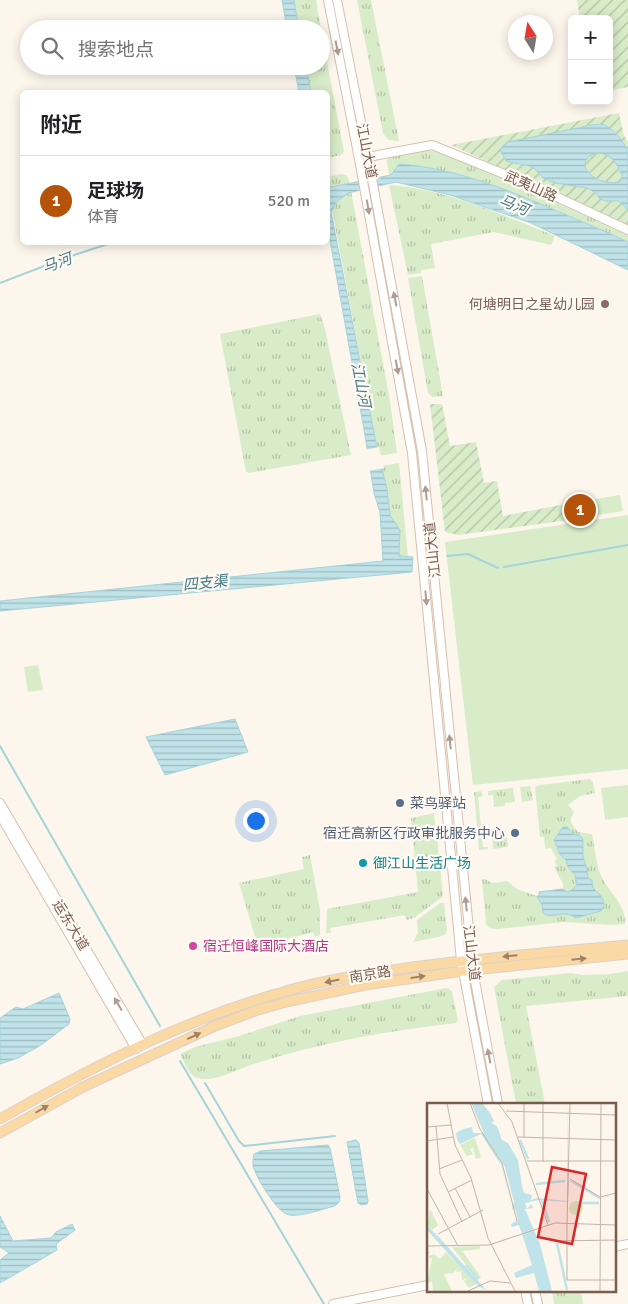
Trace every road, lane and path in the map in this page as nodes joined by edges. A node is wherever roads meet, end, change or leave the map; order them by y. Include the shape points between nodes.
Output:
1 (328, 0) edge
2 (337, 0) edge
3 (368, 157) junction
4 (628, 230) edge
5 (0, 804) edge
6 (0, 815) edge
7 (628, 945) edge
8 (628, 954) edge
9 (471, 959) junction
10 (461, 960) junction
11 (473, 970) junction
12 (463, 971) junction
13 (140, 1047) junction
14 (488, 1103) edge
15 (498, 1103) edge
16 (0, 1119) edge
17 (0, 1133) edge
18 (427, 1285) edge
19 (333, 1304) edge

1 -> 10 main road, 江山大道 via 412,453
2 - 3 main road, 江山大道
3 - 4 main road, 武夷山路 via 432,144
9 -> 3 main road, 江山大道 via 422,451
13 -> 5 main road, 运东大道
6 - 13 main road, 运东大道
7 -> 9 main road, 南京路
11 -> 8 main road, 南京路
9 - 10 main road, 南京路
9 - 11 main road, 江山大道
10 - 12 main road, 江山大道
10 -> 13 main road, 南京路 via 363,974 285,991 211,1016
11 - 12 main road, 南京路
15 -> 11 main road, 江山大道
12 - 14 main road, 江山大道
17 -> 12 main road, 南京路 via 49,1104 132,1064 258,1010 365,985
13 - 16 main road, 南京路
18 - 19 main road

